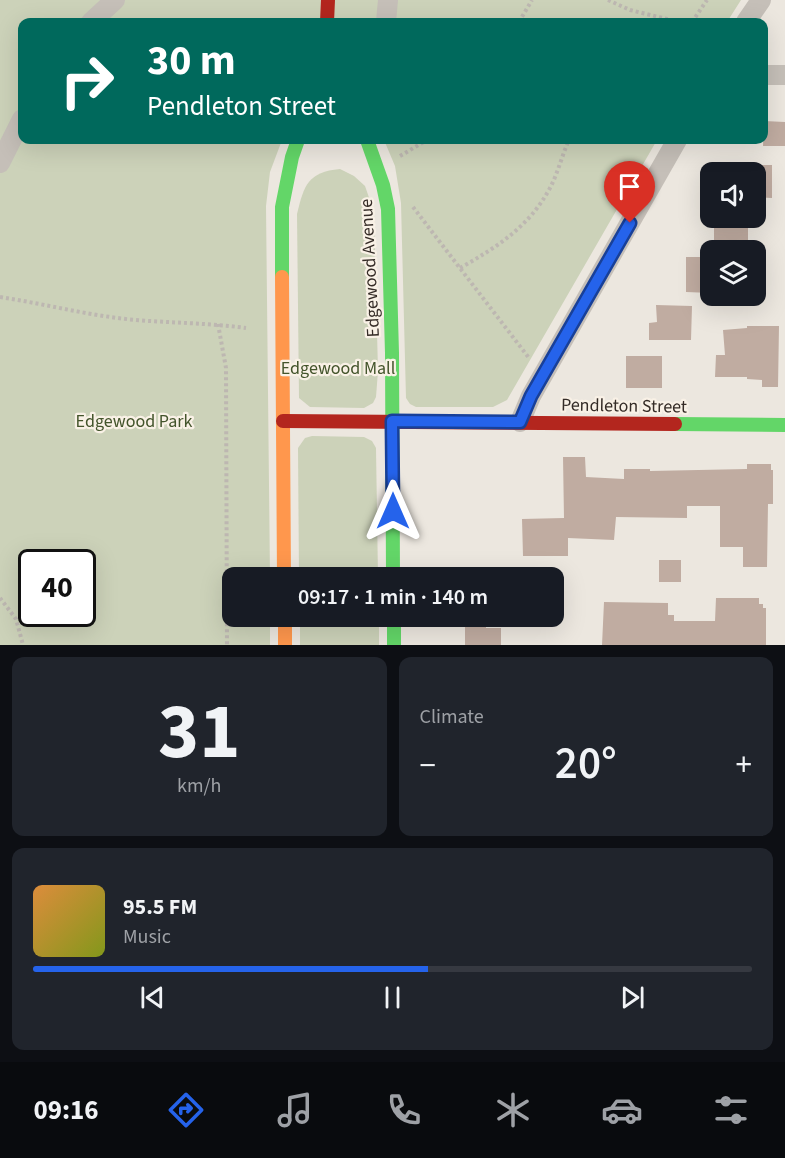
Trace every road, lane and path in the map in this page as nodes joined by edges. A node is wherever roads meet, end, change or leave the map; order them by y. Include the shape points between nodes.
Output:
1 (115, 0) edge
2 (328, 0) edge
3 (336, 0) edge
4 (387, 0) edge
5 (532, 0) edge
6 (608, 0) edge
7 (707, 0) edge
8 (761, 0) edge
9 (95, 18) edge
10 (327, 18) edge
11 (336, 18) edge
12 (386, 18) edge
13 (521, 18) edge
14 (663, 18) edge
15 (695, 18) edge
16 (749, 18) edge
17 (768, 75) edge
18 (785, 75) edge
19 (18, 127) edge
20 (297, 144) edge
21 (368, 144) edge
22 (421, 144) edge
23 (567, 144) edge
24 (675, 144) edge
25 (400, 156) dead end
26 (0, 163) edge
27 (409, 202) dead end
28 (460, 268) junction
29 (0, 297) edge
30 (218, 324) junction
31 (246, 328) dead end
32 (529, 358) dead end
33 (283, 421) junction
34 (392, 421) junction
35 (520, 422) junction
36 (785, 425) edge
37 (284, 567) edge
38 (393, 567) edge
39 (0, 598) edge
40 (285, 627) edge
41 (394, 627) edge
42 (23, 645) edge
43 (227, 645) edge
44 (285, 645) edge
45 (394, 645) edge

1 - 9 street
2 - 10 street
3 - 11 street
4 - 12 street
5 - 13 path
6 - 14 path
7 - 15 path
8 - 16 street
17 - 18 street
19 - 26 street
20 - 33 street via 282,207
21 - 34 street, Edgewood Avenue via 387,209
22 - 25 path
23 - 28 path via 550,188 526,223
24 - 35 street via 531,396
27 - 28 path
28 - 32 path
29 - 30 path via 97,315
30 - 31 path
30 - 43 path via 226,368
33 - 34 street, Pendleton Street
33 - 37 street
34 - 35 street, Pendleton Street
34 - 38 street, Edgewood Avenue
35 - 36 street, Pendleton Street
39 - 42 path via 16,619
40 - 44 street
41 - 45 street

